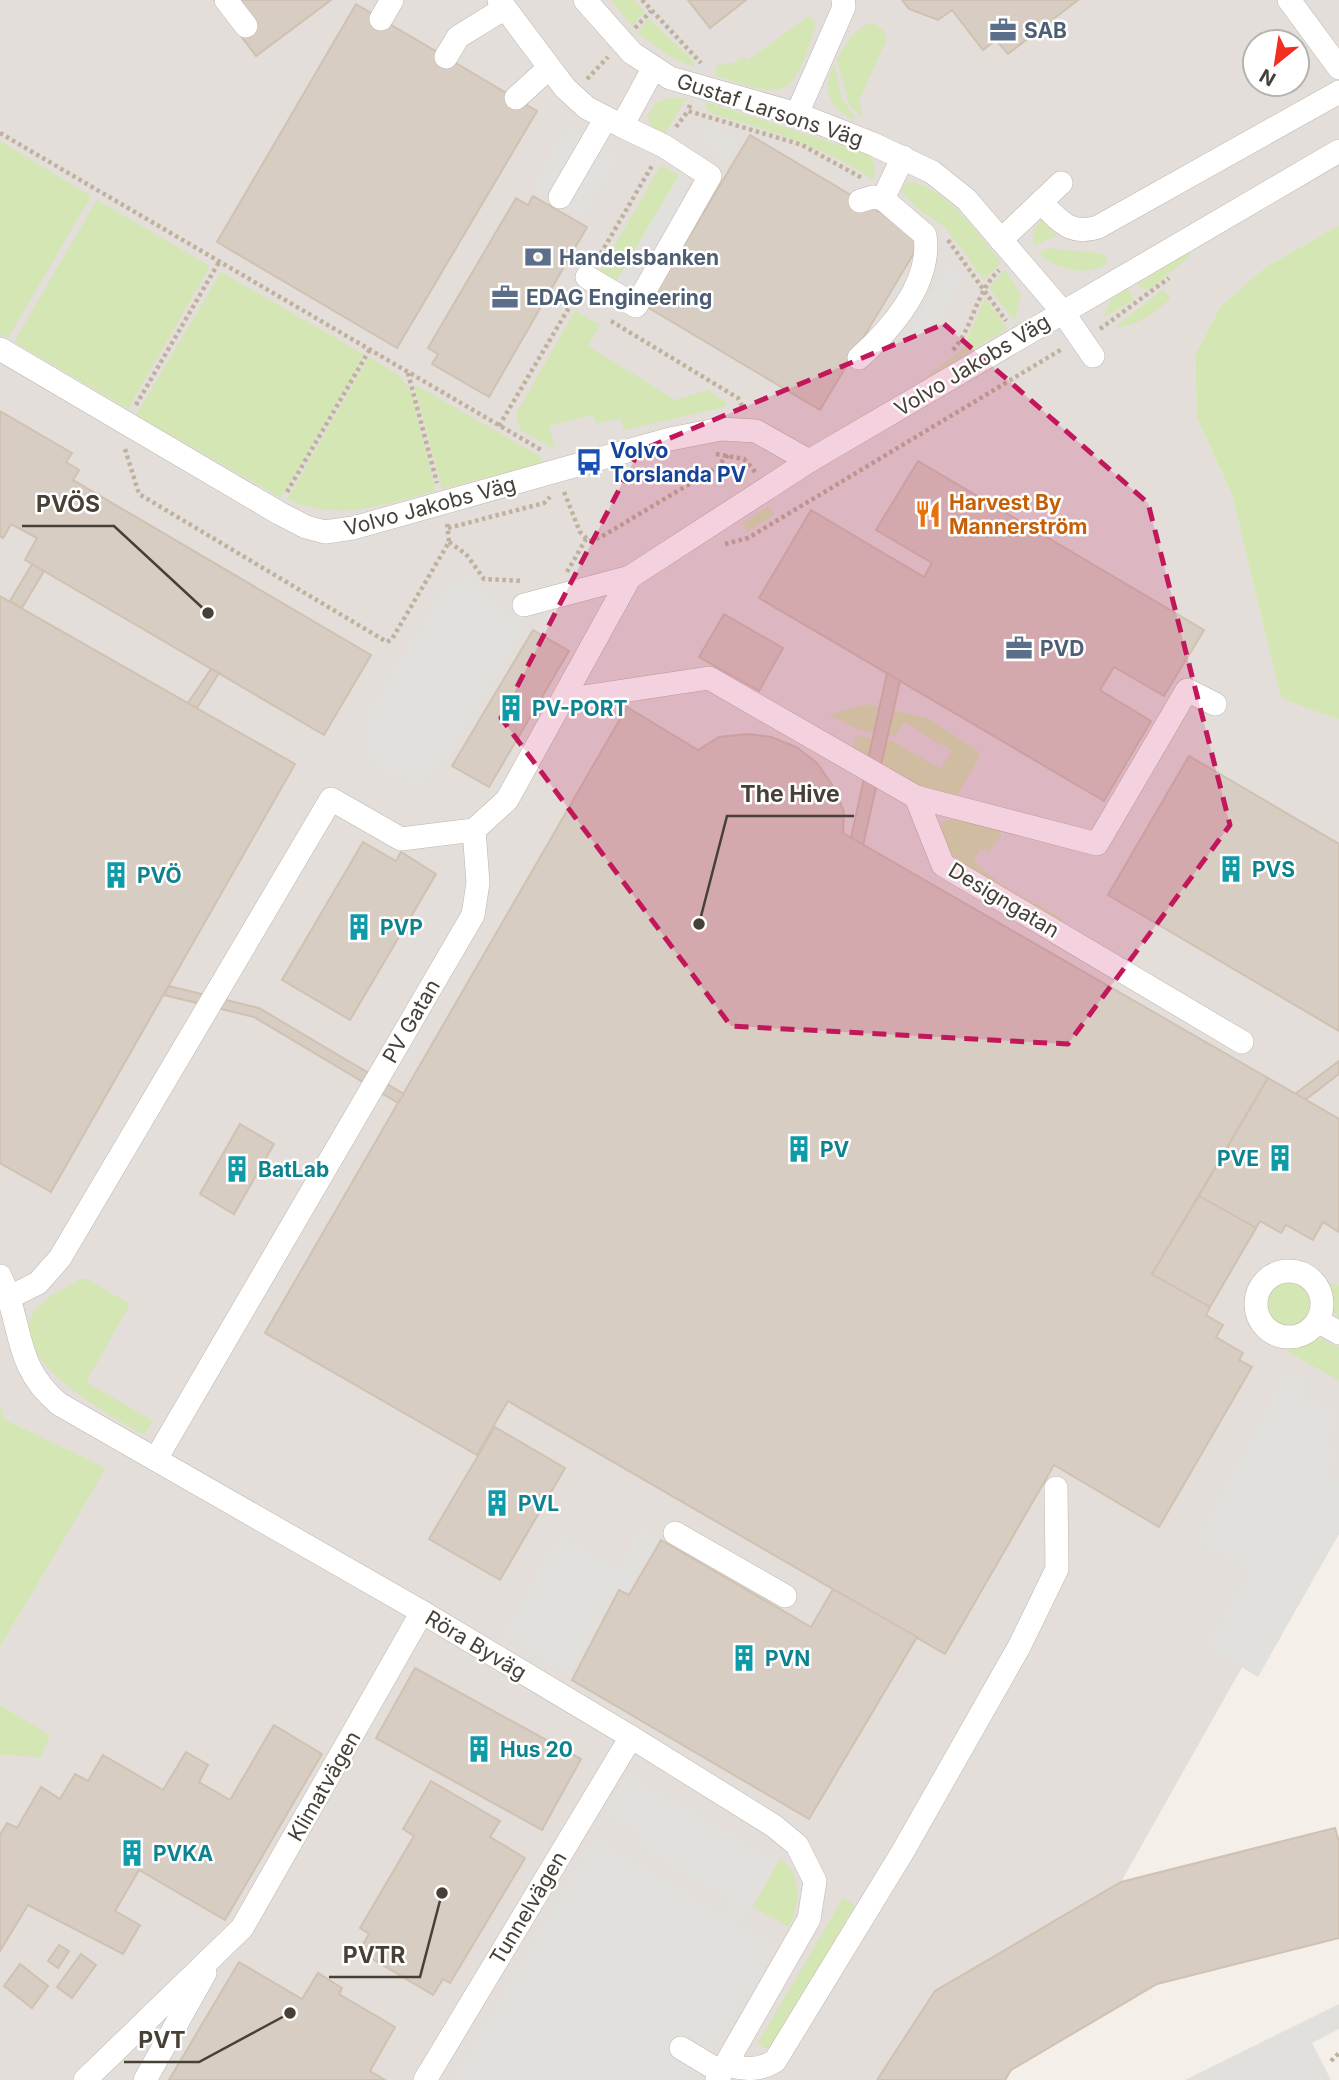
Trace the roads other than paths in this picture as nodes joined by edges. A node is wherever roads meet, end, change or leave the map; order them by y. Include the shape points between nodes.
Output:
1 (226, 0) edge
2 (585, 0) edge
3 (843, 0) edge
4 (1289, 0) edge
5 (502, 4) edge
6 (246, 26) dead end
7 (446, 57) dead end
8 (549, 68) junction
9 (1339, 68) edge
10 (653, 69) junction
11 (1339, 92) edge
12 (516, 98) dead end
13 (797, 114) junction
14 (614, 122) junction
15 (1339, 151) edge
16 (903, 157) junction
17 (1061, 183) dead end
18 (885, 196) junction
19 (560, 197) dead end
20 (860, 201) dead end
21 (1041, 202) junction
22 (1001, 240) junction
23 (587, 277) road end
24 (1062, 311) junction
25 (0, 349) edge
26 (1093, 356) dead end
27 (859, 358) dead end
28 (808, 461) junction
29 (630, 577) junction
30 (524, 606) dead end
31 (563, 700) junction
32 (1215, 704) dead end
33 (916, 797) junction
34 (474, 830) junction
35 (1242, 1041) dead end
36 (0, 1276) edge
37 (10, 1297) junction
38 (1318, 1321) dead end
39 (1339, 1333) edge
40 (156, 1459) junction
41 (1056, 1489) dead end
42 (675, 1533) dead end
43 (785, 1596) dead end
44 (422, 1612) junction
45 (631, 1737) junction
46 (216, 1953) junction
47 (681, 2048) dead end
48 (721, 2072) edge
49 (85, 2080) edge
50 (145, 2080) edge
51 (425, 2080) edge

1 - 6 street
2 - 10 street, Gustaf Larsons Väg via 632,53
3 - 13 street via 844,7
4 - 9 street
5 - 7 street via 458,37
5 - 8 street
8 - 12 street
8 - 14 street via 587,108
10 - 13 street, Gustaf Larsons Väg
10 - 14 street
11 - 21 street via 1098,228 1070,229
13 - 16 street, Gustaf Larsons Väg
14 - 19 street
14 - 23 street via 664,146 715,179 636,306
15 - 24 street
16 - 18 street
16 - 22 street, Gustaf Larsons Väg via 967,199
17 - 21 street
18 - 20 street
18 - 27 street via 925,235 928,254 893,326
21 - 22 street
22 - 24 street, Gustaf Larsons Väg
24 - 26 street, Gustaf Larsons Väg
24 - 28 street, Volvo Jakobs Väg
25 - 28 street, Volvo Jakobs Väg via 276,511 325,532 564,481 670,439 721,429 756,431
28 - 29 street, Volvo Jakobs Väg
29 - 30 street, Volvo Jakobs Väg
29 - 31 street
31 - 33 street via 709,678
31 - 34 street via 507,800
32 - 33 street via 1187,690 1097,844
33 - 35 street, Designgatan via 943,865
34 - 37 street via 401,839 331,799 60,1258 38,1283
34 - 40 street, PV Gatan via 478,883 472,915
36 - 37 street, Röra Byväg
37 - 40 street, Röra Byväg via 29,1371 43,1390 59,1404
38 - 39 street
40 - 44 street, Röra Byväg
41 - 48 street via 1057,1570 1019,1647 902,1853 775,2060 762,2069
42 - 43 street
44 - 45 street, Röra Byväg
44 - 46 street, Klimatvägen via 242,1928
45 - 48 street, Röra Byväg via 774,1826 797,1844 816,1881 809,1919
45 - 51 street, Tunnelvägen
46 - 49 street, Klimatvägen
46 - 50 street, Klimatvägen
47 - 48 street

